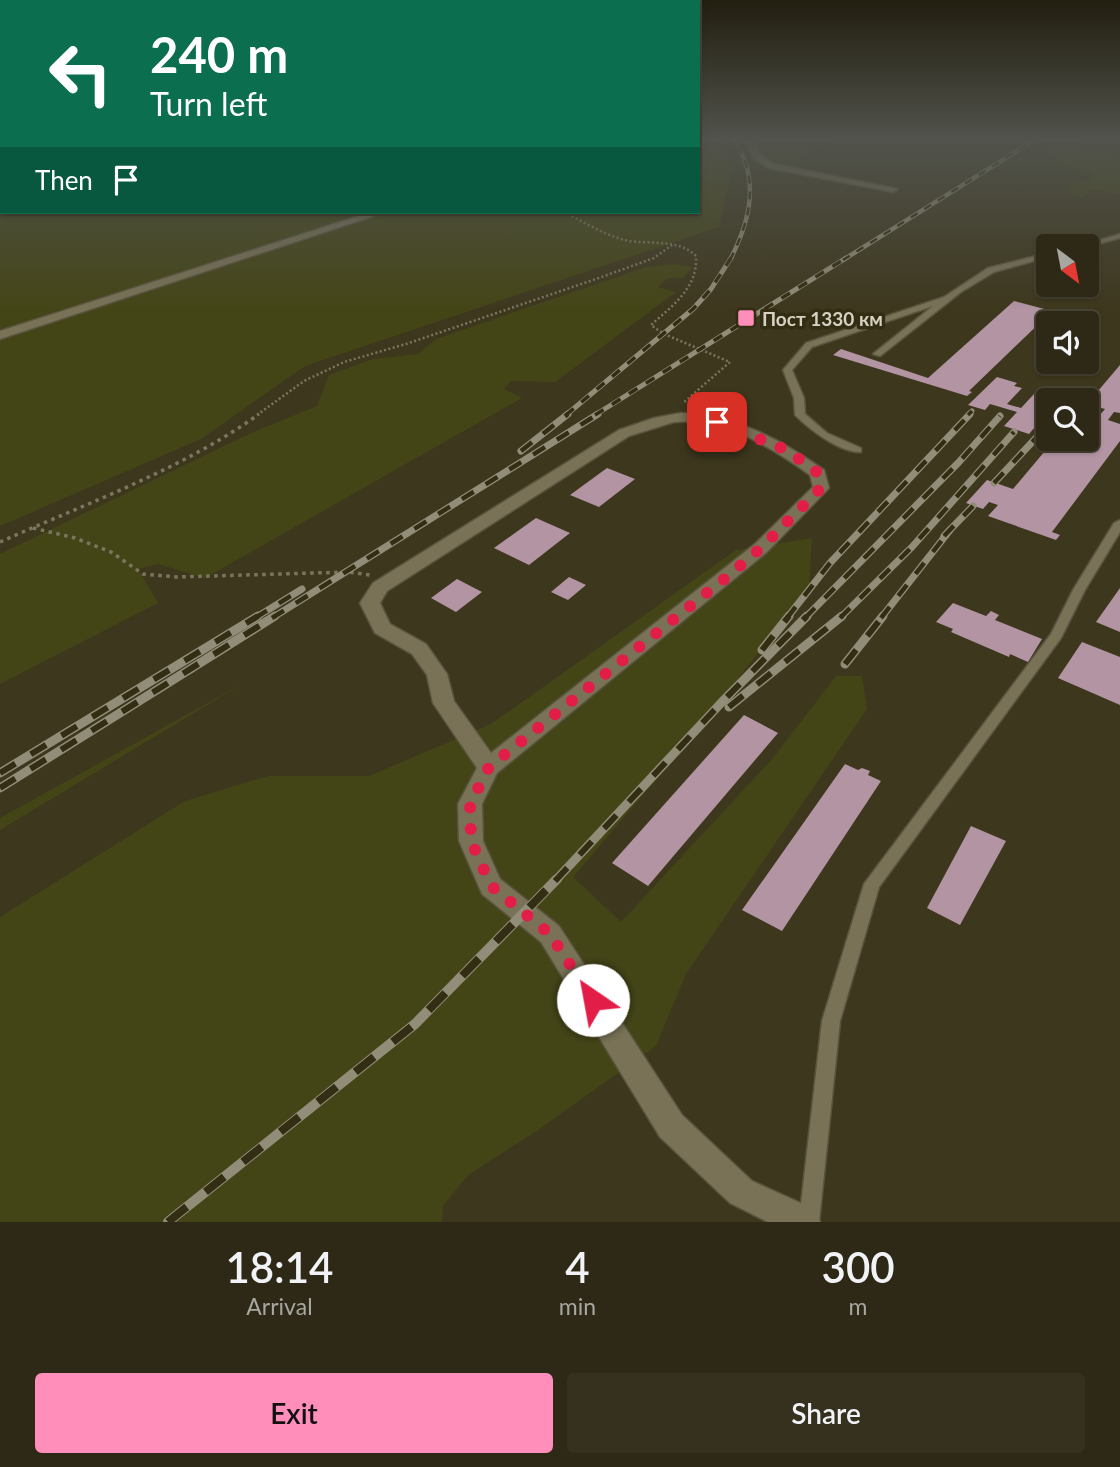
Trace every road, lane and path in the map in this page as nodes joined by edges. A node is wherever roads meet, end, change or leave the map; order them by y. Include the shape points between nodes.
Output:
1 (376, 214) edge
2 (568, 214) edge
3 (1120, 236) edge
4 (1099, 242) edge
5 (672, 245) junction
6 (1036, 258) edge
7 (946, 299) junction
8 (0, 335) edge
9 (877, 354) dead end
10 (682, 417) junction
11 (857, 450) dead end
12 (1120, 523) edge
13 (32, 528) junction
14 (0, 542) edge
15 (380, 587) junction
16 (489, 767) junction
17 (806, 1222) edge

1 - 8 street
2 - 5 path via 619,239
3 - 4 lane
5 - 10 path via 689,249 696,256 698,270 687,292 651,325 730,362 676,409
5 - 13 path via 653,258 596,279 344,362 304,381 236,431
6 - 7 lane via 991,270
7 - 9 lane
7 - 11 lane via 809,345 787,370 799,398 800,415 824,435
10 - 15 street via 624,433
10 - 16 street via 717,422 787,450 818,473 821,488 761,548
12 - 17 lane via 1057,635 872,884 831,1021
13 - 14 path
13 - 15 path via 111,552 143,574 367,573
15 - 16 street via 370,603 382,628 419,649 437,674 444,703
16 - 17 street via 470,804 471,841 491,886 550,934 671,1126 741,1192

